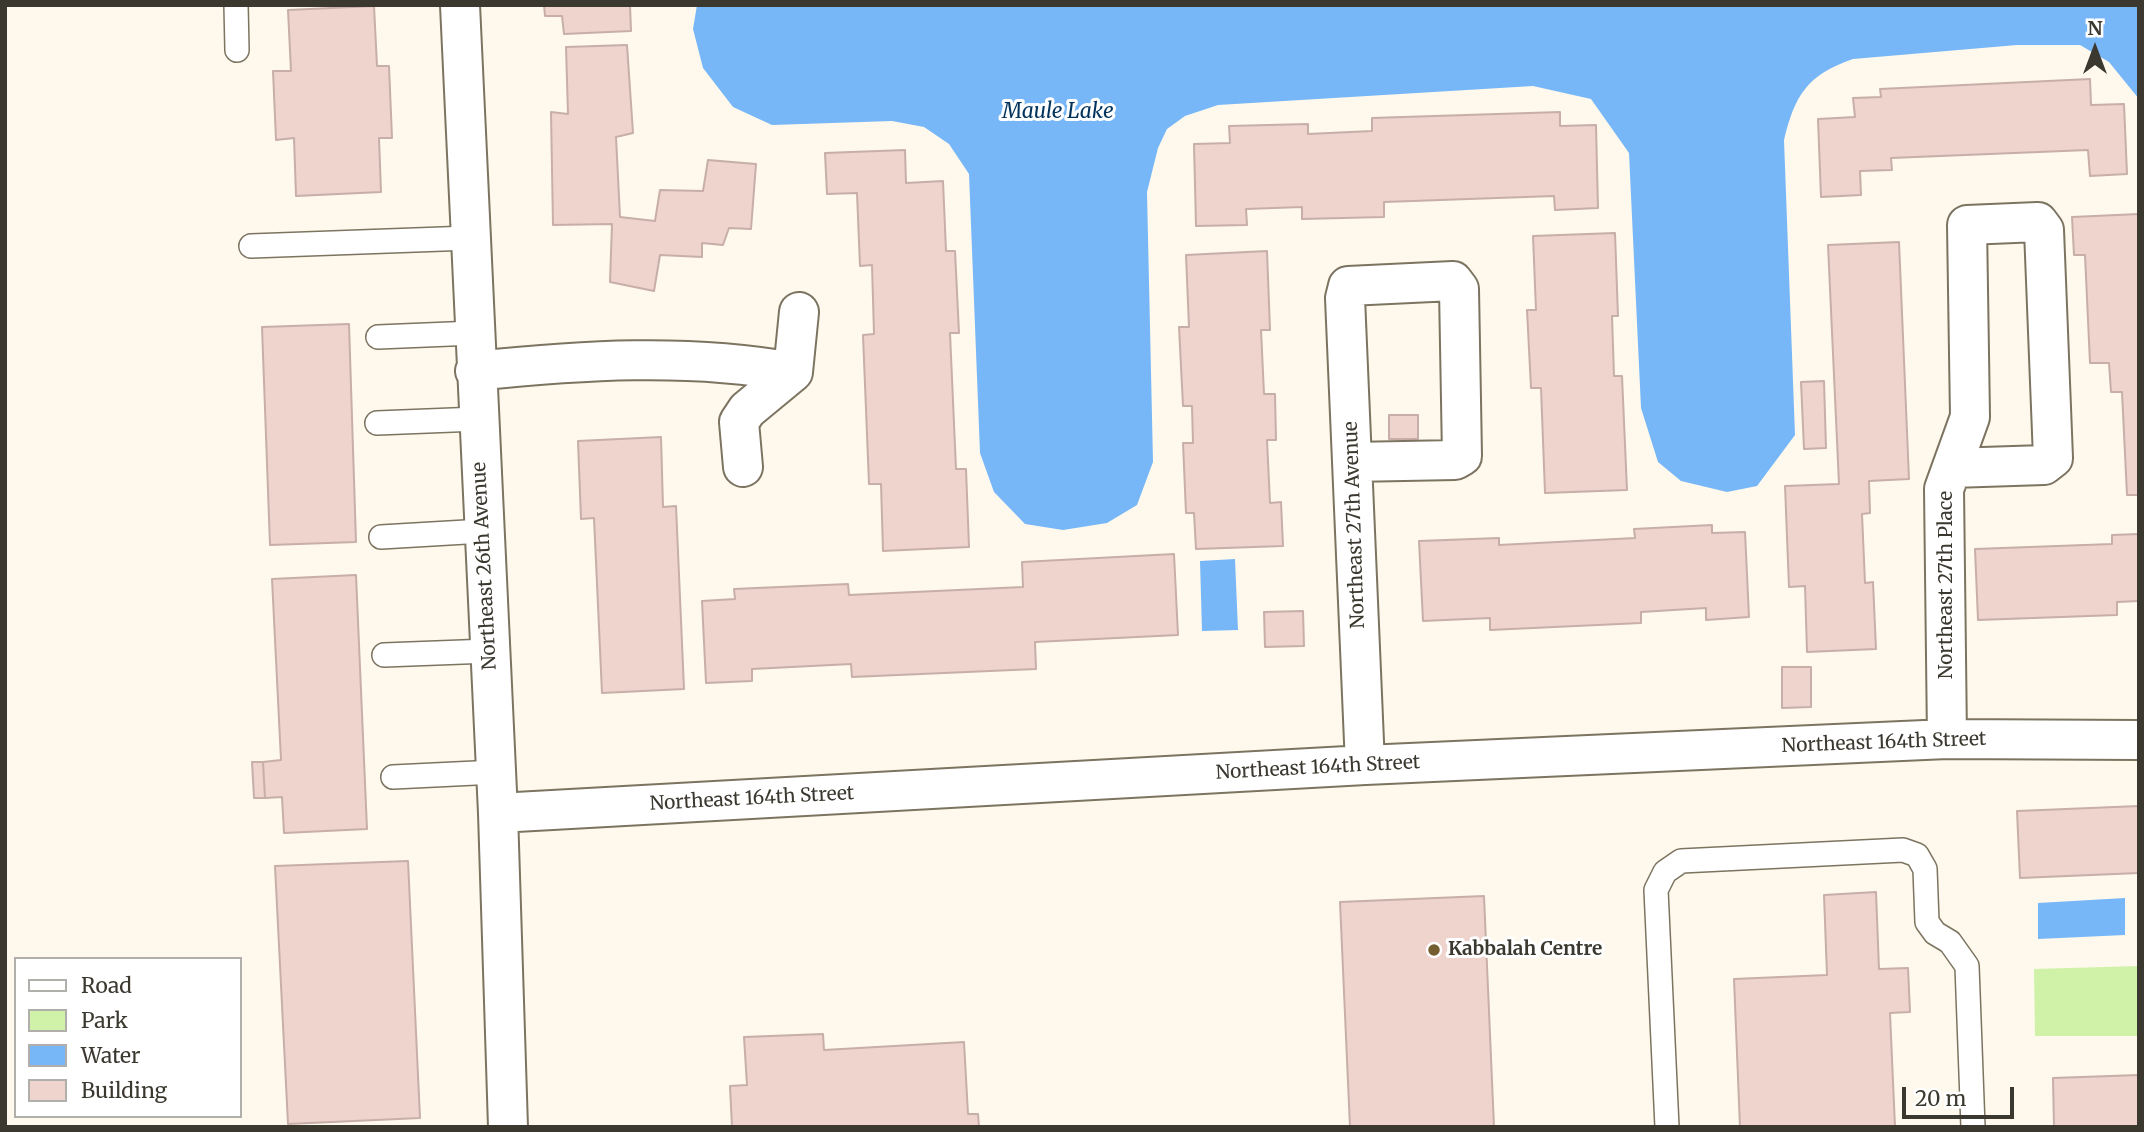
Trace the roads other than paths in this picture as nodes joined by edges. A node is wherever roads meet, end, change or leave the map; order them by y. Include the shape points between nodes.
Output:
1 (236, 5) edge
2 (460, 5) edge
3 (237, 50) dead end
4 (470, 238) junction
5 (251, 246) dead end
6 (799, 312) dead end
7 (474, 333) junction
8 (378, 337) dead end
9 (475, 371) junction
10 (793, 372) junction
11 (478, 419) junction
12 (377, 423) dead end
13 (1352, 462) junction
14 (743, 467) dead end
15 (1952, 468) junction
16 (483, 531) junction
17 (381, 537) dead end
18 (489, 651) junction
19 (384, 655) dead end
20 (1947, 739) junction
21 (2139, 740) edge
22 (1364, 765) junction
23 (496, 772) junction
24 (393, 777) dead end
25 (498, 813) junction
26 (508, 1127) edge
27 (1667, 1127) edge
28 (1973, 1127) edge

1 - 3 lane
2 - 4 street, Northeast 26th Avenue
4 - 5 lane
4 - 7 street, Northeast 26th Avenue
6 - 10 street
7 - 8 lane
7 - 9 street, Northeast 26th Avenue
9 - 10 street via 586,360 735,361
9 - 11 street, Northeast 26th Avenue
10 - 14 street via 739,422
11 - 12 lane
11 - 16 street, Northeast 26th Avenue
13 - 13 street, Northeast 27th Avenue via 1348,286 1453,281 1460,303 1462,456 1455,460
13 - 22 street, Northeast 27th Avenue
15 - 15 street, Northeast 27th Place via 1970,416 1967,225 2038,222 2044,230 2053,458 2044,465
15 - 20 street, Northeast 27th Place via 1944,489
16 - 17 lane
16 - 18 street, Northeast 26th Avenue
18 - 19 lane
18 - 23 street, Northeast 26th Avenue
20 - 21 street, Northeast 164th Street
20 - 22 street, Northeast 164th Street
22 - 25 street, Northeast 164th Street
23 - 24 lane
23 - 25 street, Northeast 26th Avenue
25 - 26 street, Northeast 26th Avenue
27 - 28 lane via 1656,890 1665,872 1681,861 1903,850 1917,855 1925,869 1927,922 1950,942 1967,966

